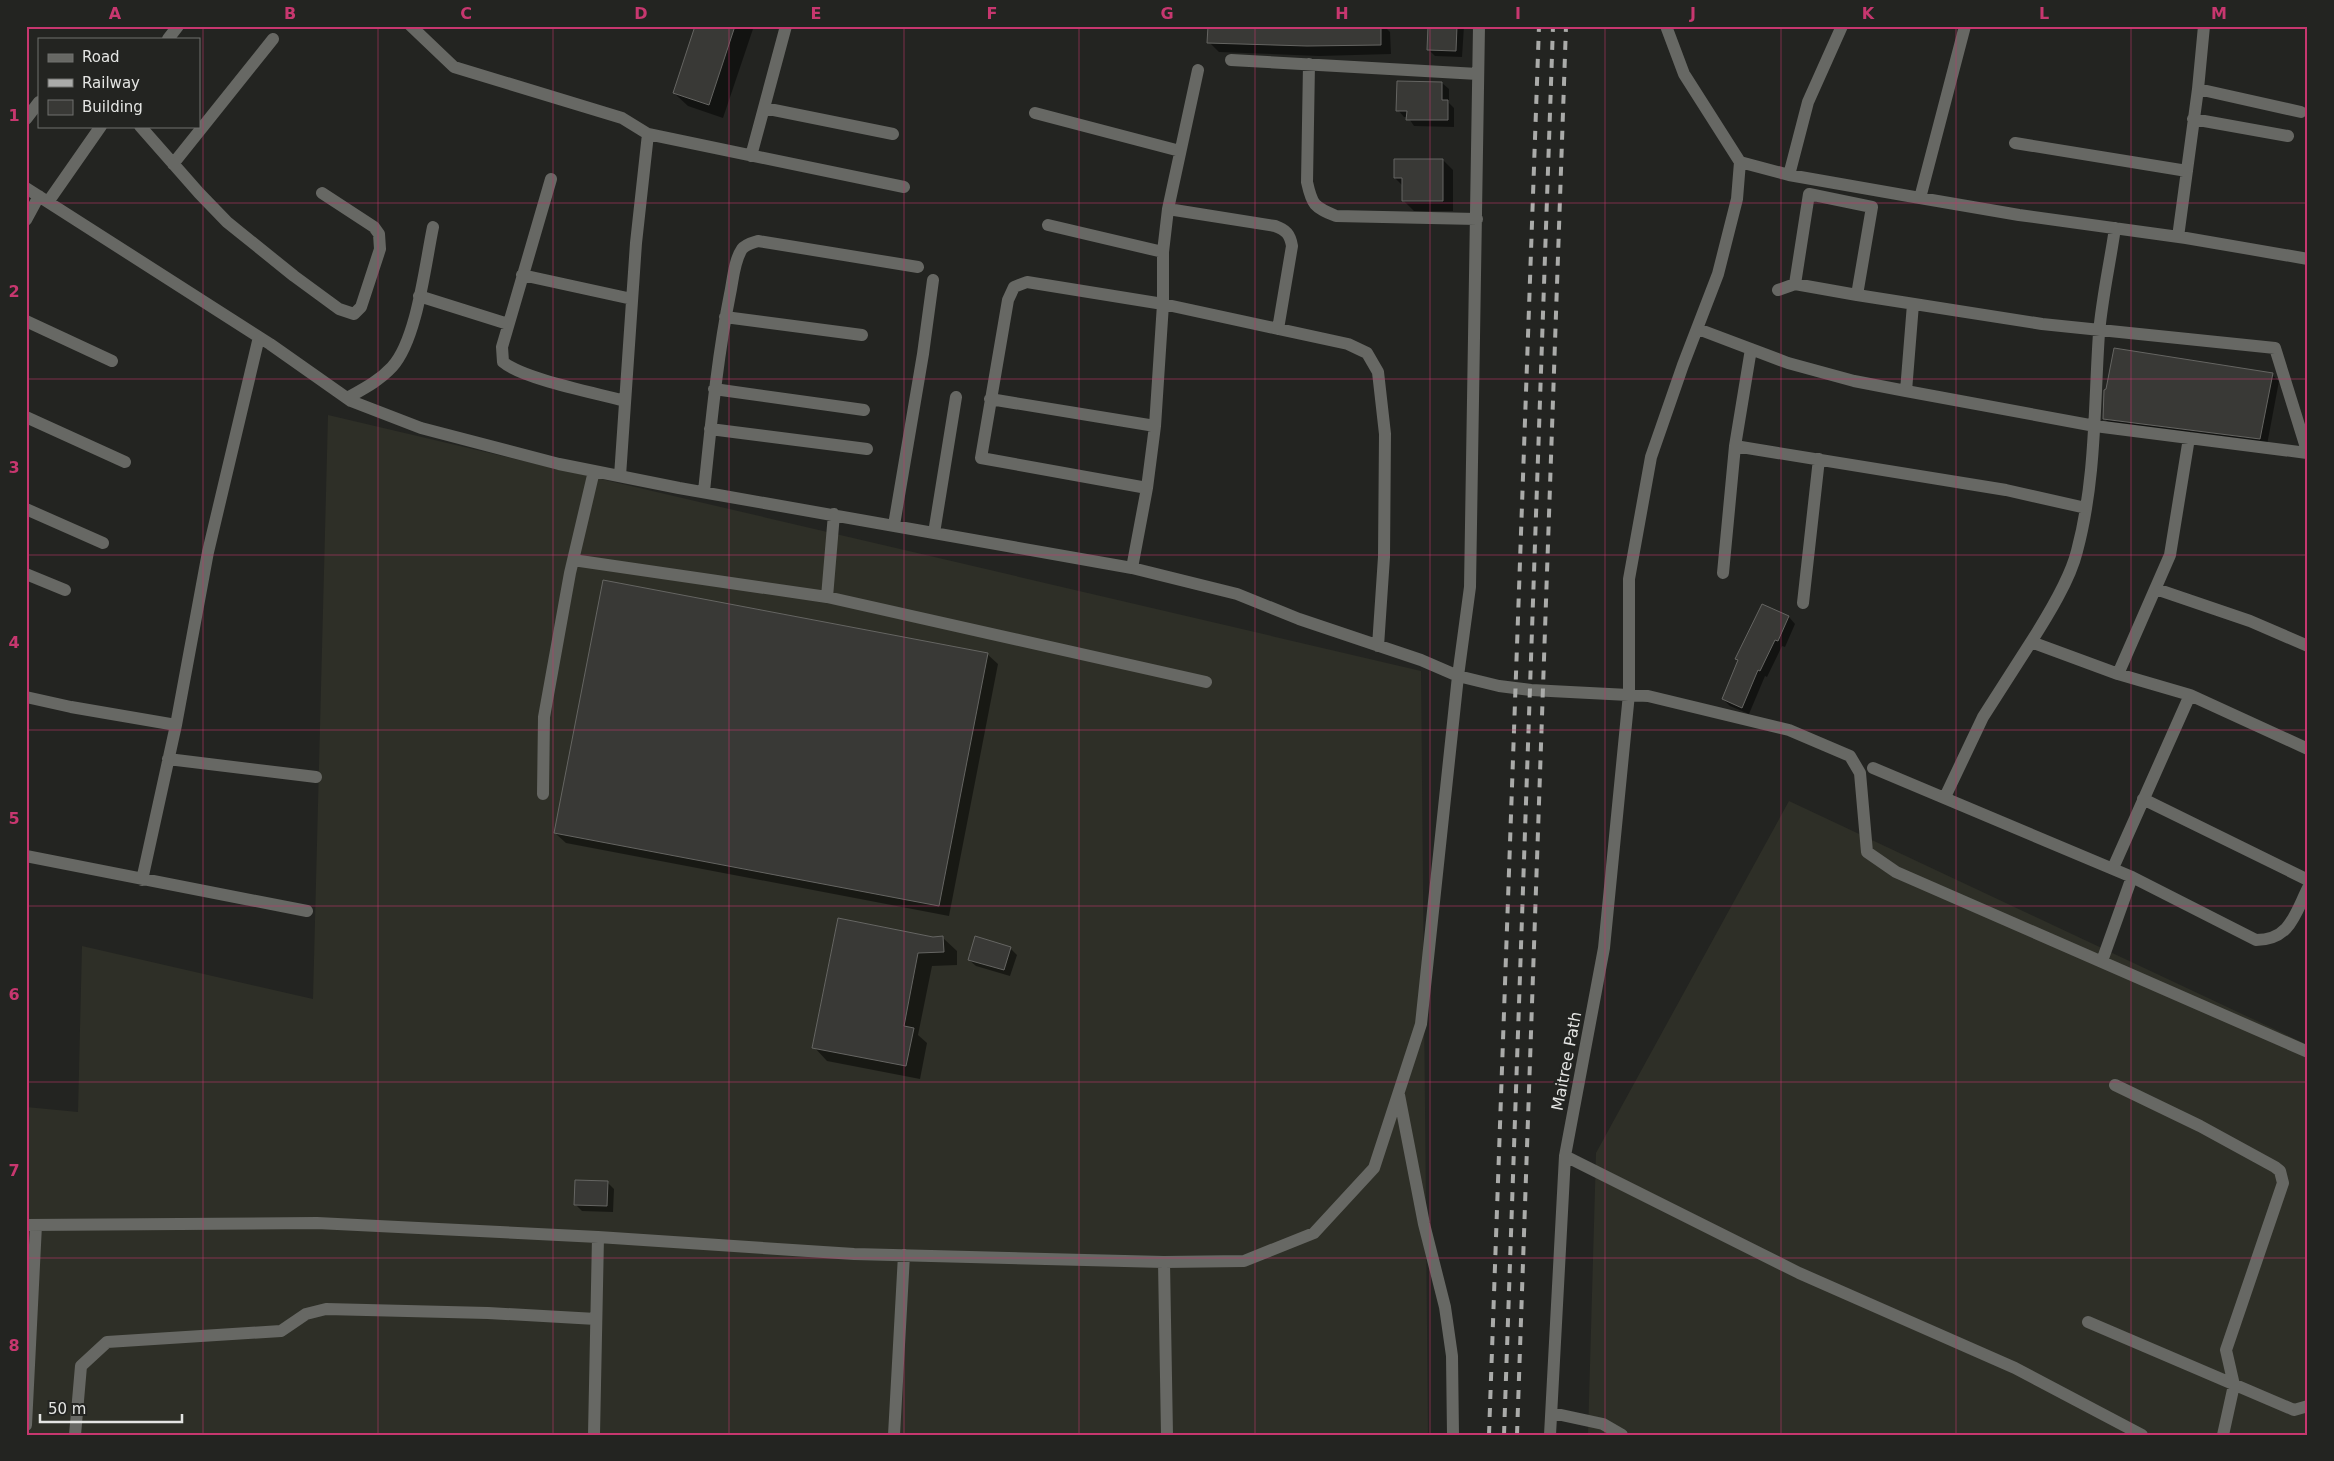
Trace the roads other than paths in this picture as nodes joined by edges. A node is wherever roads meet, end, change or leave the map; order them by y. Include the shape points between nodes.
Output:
1 (178, 26) edge
2 (411, 26) edge
3 (786, 26) edge
4 (1479, 26) edge
5 (1666, 26) edge
6 (1842, 26) edge
7 (1965, 26) edge
8 (2204, 26) edge
9 (169, 38) edge
10 (272, 40) dead end
11 (1231, 60) dead end
12 (1309, 64) junction
13 (1198, 70) dead end
14 (1478, 74) junction
15 (2198, 89) junction
16 (38, 103) edge
17 (764, 108) junction
18 (1035, 112) dead end
19 (2301, 112) dead end
20 (26, 119) edge
21 (2193, 119) junction
22 (95, 128) edge
23 (142, 128) edge
24 (648, 134) junction
25 (893, 134) dead end
26 (2288, 136) dead end
27 (2015, 143) dead end
28 (1180, 151) junction
29 (751, 156) junction
30 (1740, 162) junction
31 (172, 164) junction
32 (2187, 171) junction
33 (1789, 174) junction
34 (551, 179) dead end
35 (904, 187) dead end
36 (26, 188) edge
37 (322, 193) dead end
38 (1920, 198) junction
39 (43, 199) junction
40 (1168, 209) junction
41 (1477, 219) junction
42 (26, 220) edge
43 (1048, 225) dead end
44 (433, 227) dead end
45 (2115, 228) junction
46 (2178, 237) junction
47 (1163, 252) junction
48 (2308, 259) edge
49 (918, 267) dead end
50 (522, 275) junction
51 (934, 280) dead end
52 (1795, 284) junction
53 (1778, 290) dead end
54 (1857, 295) junction
55 (419, 296) junction
56 (632, 299) junction
57 (1163, 304) junction
58 (1914, 304) junction
59 (726, 317) junction
60 (26, 321) edge
61 (508, 324) junction
62 (1278, 329) junction
63 (1698, 329) junction
64 (2099, 331) junction
65 (862, 334) dead end
66 (259, 337) junction
67 (1751, 349) junction
68 (112, 361) dead end
69 (714, 389) junction
70 (1906, 392) junction
71 (956, 396) dead end
72 (347, 398) junction
73 (990, 399) junction
74 (624, 401) junction
75 (864, 410) dead end
76 (26, 417) edge
77 (1155, 426) junction
78 (2095, 426) junction
79 (710, 429) junction
80 (2189, 438) junction
81 (1735, 446) junction
82 (867, 449) dead end
83 (2308, 454) edge
84 (1819, 459) junction
85 (125, 462) dead end
86 (594, 471) junction
87 (620, 476) junction
88 (1147, 488) junction
89 (704, 491) junction
90 (2086, 508) junction
91 (26, 509) edge
92 (834, 514) junction
93 (894, 525) junction
94 (934, 533) junction
95 (103, 543) dead end
96 (573, 560) junction
97 (1132, 568) junction
98 (1722, 573) dead end
99 (26, 574) edge
100 (2156, 589) junction
101 (64, 590) dead end
102 (827, 597) junction
103 (1803, 603) dead end
104 (2031, 642) junction
105 (1378, 646) junction
106 (2308, 646) edge
107 (2118, 674) junction
108 (1458, 676) junction
109 (1206, 682) dead end
110 (1629, 694) junction
111 (2190, 695) junction
112 (26, 697) edge
113 (176, 725) junction
114 (2308, 748) edge
115 (168, 759) junction
116 (1873, 768) dead end
117 (316, 777) dead end
118 (543, 794) dead end
119 (1945, 797) junction
120 (2144, 799) junction
121 (26, 856) edge
122 (2113, 868) junction
123 (2132, 877) junction
124 (142, 880) junction
125 (2308, 880) edge
126 (2308, 888) edge
127 (2304, 903) edge
128 (307, 911) dead end
129 (2102, 961) junction
130 (2308, 1052) edge
131 (2115, 1085) dead end
132 (1398, 1094) junction
133 (1565, 1156) junction
134 (31, 1225) edge
135 (598, 1237) junction
136 (904, 1255) junction
137 (1164, 1262) junction
138 (596, 1319) junction
139 (2088, 1322) dead end
140 (2234, 1385) junction
141 (2308, 1406) edge
142 (1552, 1413) junction
143 (26, 1425) edge
144 (75, 1435) edge
145 (594, 1435) edge
146 (894, 1435) edge
147 (1167, 1435) edge
148 (1453, 1435) edge
149 (1550, 1435) edge
150 (1622, 1435) edge
151 (2142, 1435) edge
152 (2223, 1435) edge

1 - 9 street
2 - 24 street via 454,67 622,118
3 - 17 street
4 - 14 street
5 - 30 street via 1684,74
6 - 33 street via 1808,102
7 - 38 street
8 - 15 street
10 - 31 street
11 - 12 street
12 - 14 street
12 - 41 street via 1308,182 1315,206 1336,216
13 - 28 street
14 - 41 street
15 - 19 street
15 - 21 street
16 - 20 street
17 - 25 street
17 - 29 street
18 - 28 street
21 - 26 street
21 - 32 street
22 - 39 street
23 - 31 street
24 - 29 street
24 - 56 street
27 - 32 street
28 - 40 street
29 - 35 street
30 - 33 street
30 - 63 street, Maitree Path via 1738,199 1718,274
31 - 37 street via 227,222 338,309 354,314 361,307 380,239 374,227
32 - 46 street
33 - 38 street
34 - 50 street
36 - 39 street
38 - 45 street
39 - 42 street
39 - 66 street
40 - 47 street
40 - 62 street via 1275,226 1290,236 1292,246
41 - 108 street via 1470,587
43 - 47 street
44 - 55 street
45 - 46 street
45 - 64 street
46 - 48 street
47 - 57 street
49 - 59 street via 764,242 749,243 742,248 737,260
50 - 56 street
50 - 61 street
51 - 93 street
52 - 53 street
52 - 54 street
52 - 54 street via 1809,194 1872,207
54 - 58 street
55 - 61 street
55 - 72 street via 405,347 392,367
56 - 74 street
57 - 62 street
57 - 73 street via 1027,282 1014,287 1008,300
57 - 77 street
58 - 64 street
58 - 70 street
59 - 65 street
59 - 69 street
60 - 68 street
61 - 74 street via 501,355 508,366
62 - 105 street via 1348,344 1367,353 1378,372 1385,434 1384,556
63 - 67 street
63 - 110 street, Maitree Path via 1651,457 1629,579
64 - 78 street
64 - 83 street via 2275,348
66 - 72 street
66 - 113 street via 208,552
67 - 70 street via 1788,363
67 - 81 street
69 - 75 street
69 - 79 street
70 - 78 street
71 - 94 street
72 - 86 street via 421,428
73 - 77 street
73 - 88 street via 981,458
74 - 87 street
76 - 85 street
77 - 88 street
78 - 80 street
78 - 90 street
79 - 82 street
79 - 89 street
80 - 83 street
80 - 100 street via 2170,555
81 - 84 street
81 - 98 street
84 - 90 street via 2006,490
84 - 103 street
86 - 87 street
86 - 96 street
87 - 89 street
88 - 97 street
89 - 92 street
90 - 104 street via 2077,553 2052,610
91 - 95 street
92 - 93 street
92 - 102 street
93 - 94 street
94 - 97 street
96 - 102 street
96 - 118 street via 544,718
97 - 105 street via 1237,594 1299,620
99 - 101 street
100 - 106 street via 2250,621
100 - 107 street
102 - 109 street
104 - 107 street
104 - 119 street via 1983,716
105 - 108 street
107 - 111 street
108 - 110 street via 1517,689
108 - 132 street via 1421,1024
110 - 129 street via 1789,730 1850,756 1860,773 1867,852 1896,872
110 - 133 street, Maitree Path via 1604,948
111 - 114 street
111 - 120 street
112 - 113 street
113 - 115 street
115 - 117 street
115 - 124 street
116 - 119 street
119 - 122 street
120 - 122 street
120 - 125 street
121 - 124 street
122 - 123 street
123 - 127 street via 2256,940 2278,937 2286,931
123 - 129 street
124 - 128 street
126 - 127 street
129 - 130 street
131 - 140 street via 2200,1126 2280,1171 2283,1183 2226,1350
132 - 137 street via 1374,1168 1314,1233 1244,1261
132 - 148 street via 1424,1224 1445,1307 1452,1356
133 - 142 street, Maitree Path
133 - 151 street via 1799,1274 2015,1368
134 - 135 street via 316,1223
134 - 143 street
135 - 136 street
135 - 138 street
136 - 137 street
136 - 146 street
137 - 147 street
138 - 144 street via 326,1310 306,1314 281,1331 107,1342 81,1366
138 - 145 street
139 - 140 street
140 - 141 street via 2294,1410
140 - 152 street
142 - 149 street, Maitree Path
142 - 150 street via 1603,1424

